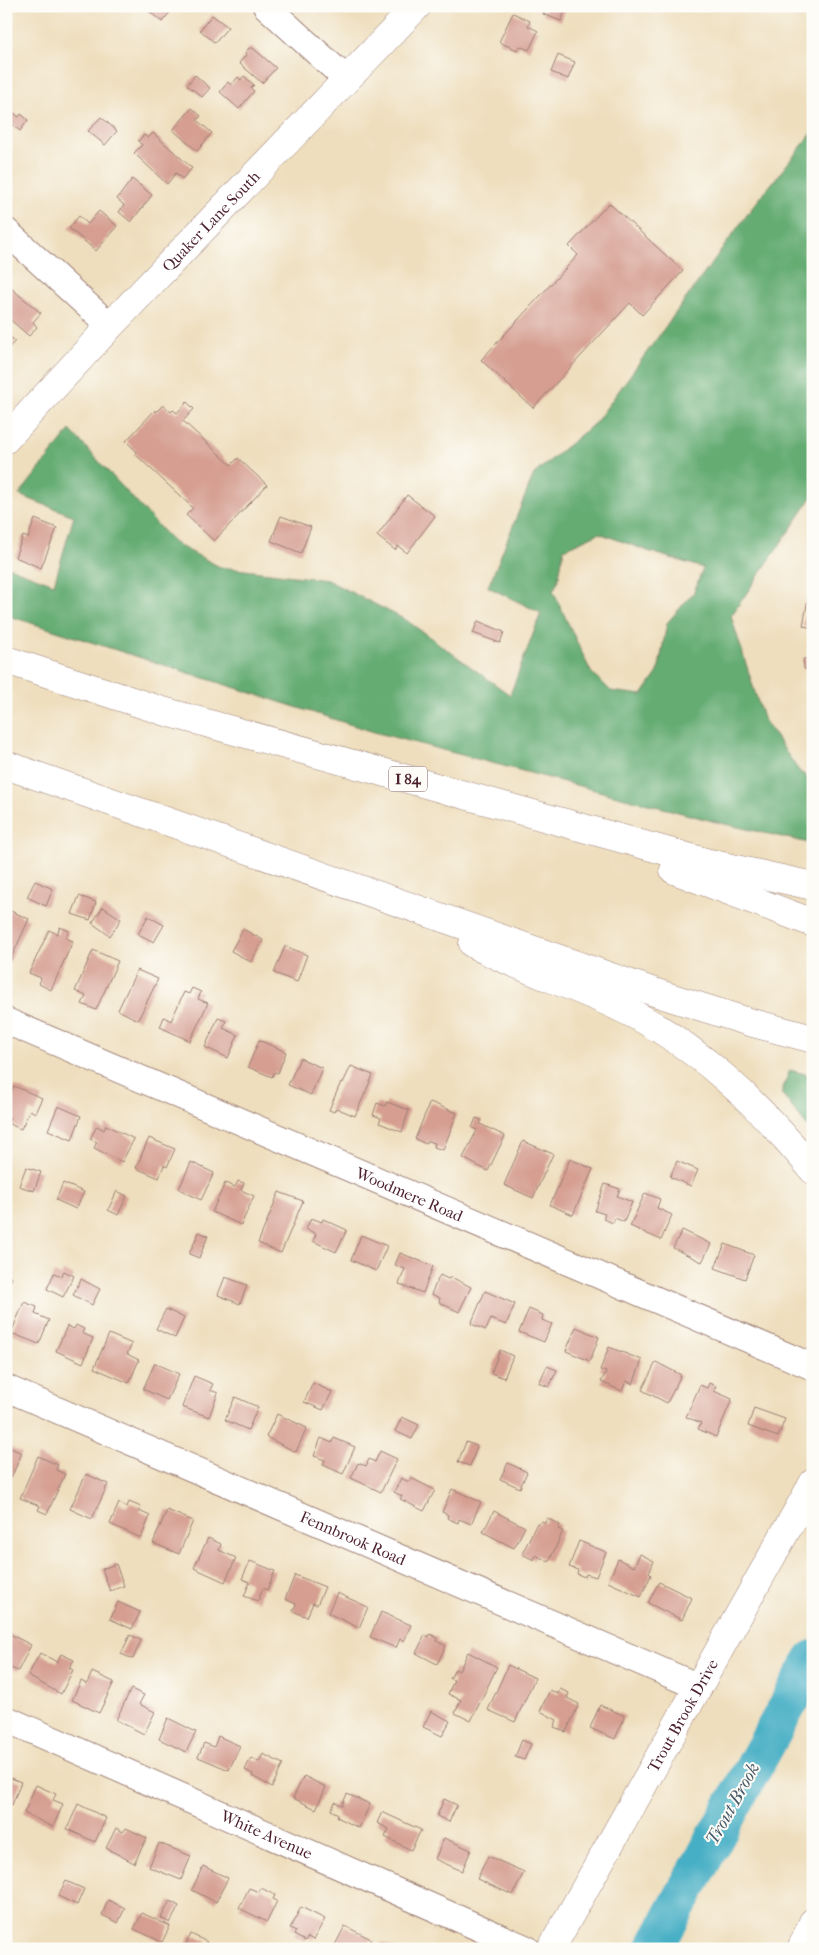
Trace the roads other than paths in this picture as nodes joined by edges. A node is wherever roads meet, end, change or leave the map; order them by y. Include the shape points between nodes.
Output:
1 (266, 6) edge
2 (417, 6) edge
3 (346, 79) junction
4 (6, 232) edge
5 (110, 326) junction
6 (6, 439) edge
7 (6, 660) edge
8 (6, 765) edge
9 (560, 822) junction
10 (813, 886) edge
11 (404, 904) junction
12 (813, 923) edge
13 (6, 1021) edge
14 (813, 1039) edge
15 (813, 1170) edge
16 (813, 1367) edge
17 (6, 1388) edge
18 (813, 1483) edge
19 (699, 1687) junction
20 (6, 1719) edge
21 (813, 1922) edge
22 (527, 1949) edge
23 (551, 1949) edge
24 (801, 1949) edge

1 - 3 street
2 - 3 main road, Quaker Lane South
3 - 5 main road, Quaker Lane South
4 - 5 street
5 - 6 main road, Quaker Lane South
7 - 9 main road, I 84 via 163,711
8 - 11 main road
9 - 10 main road, I 84 via 727,868
9 - 12 main road via 627,852
11 - 14 main road via 695,1006
11 - 15 main road via 488,952 619,1006 655,1026 704,1060 735,1088 767,1118
13 - 16 street, Woodmere Road
17 - 19 street, Fennbrook Road
18 - 19 main road, Trout Brook Drive
19 - 23 main road, Trout Brook Drive
20 - 22 street, White Avenue
21 - 24 main road

